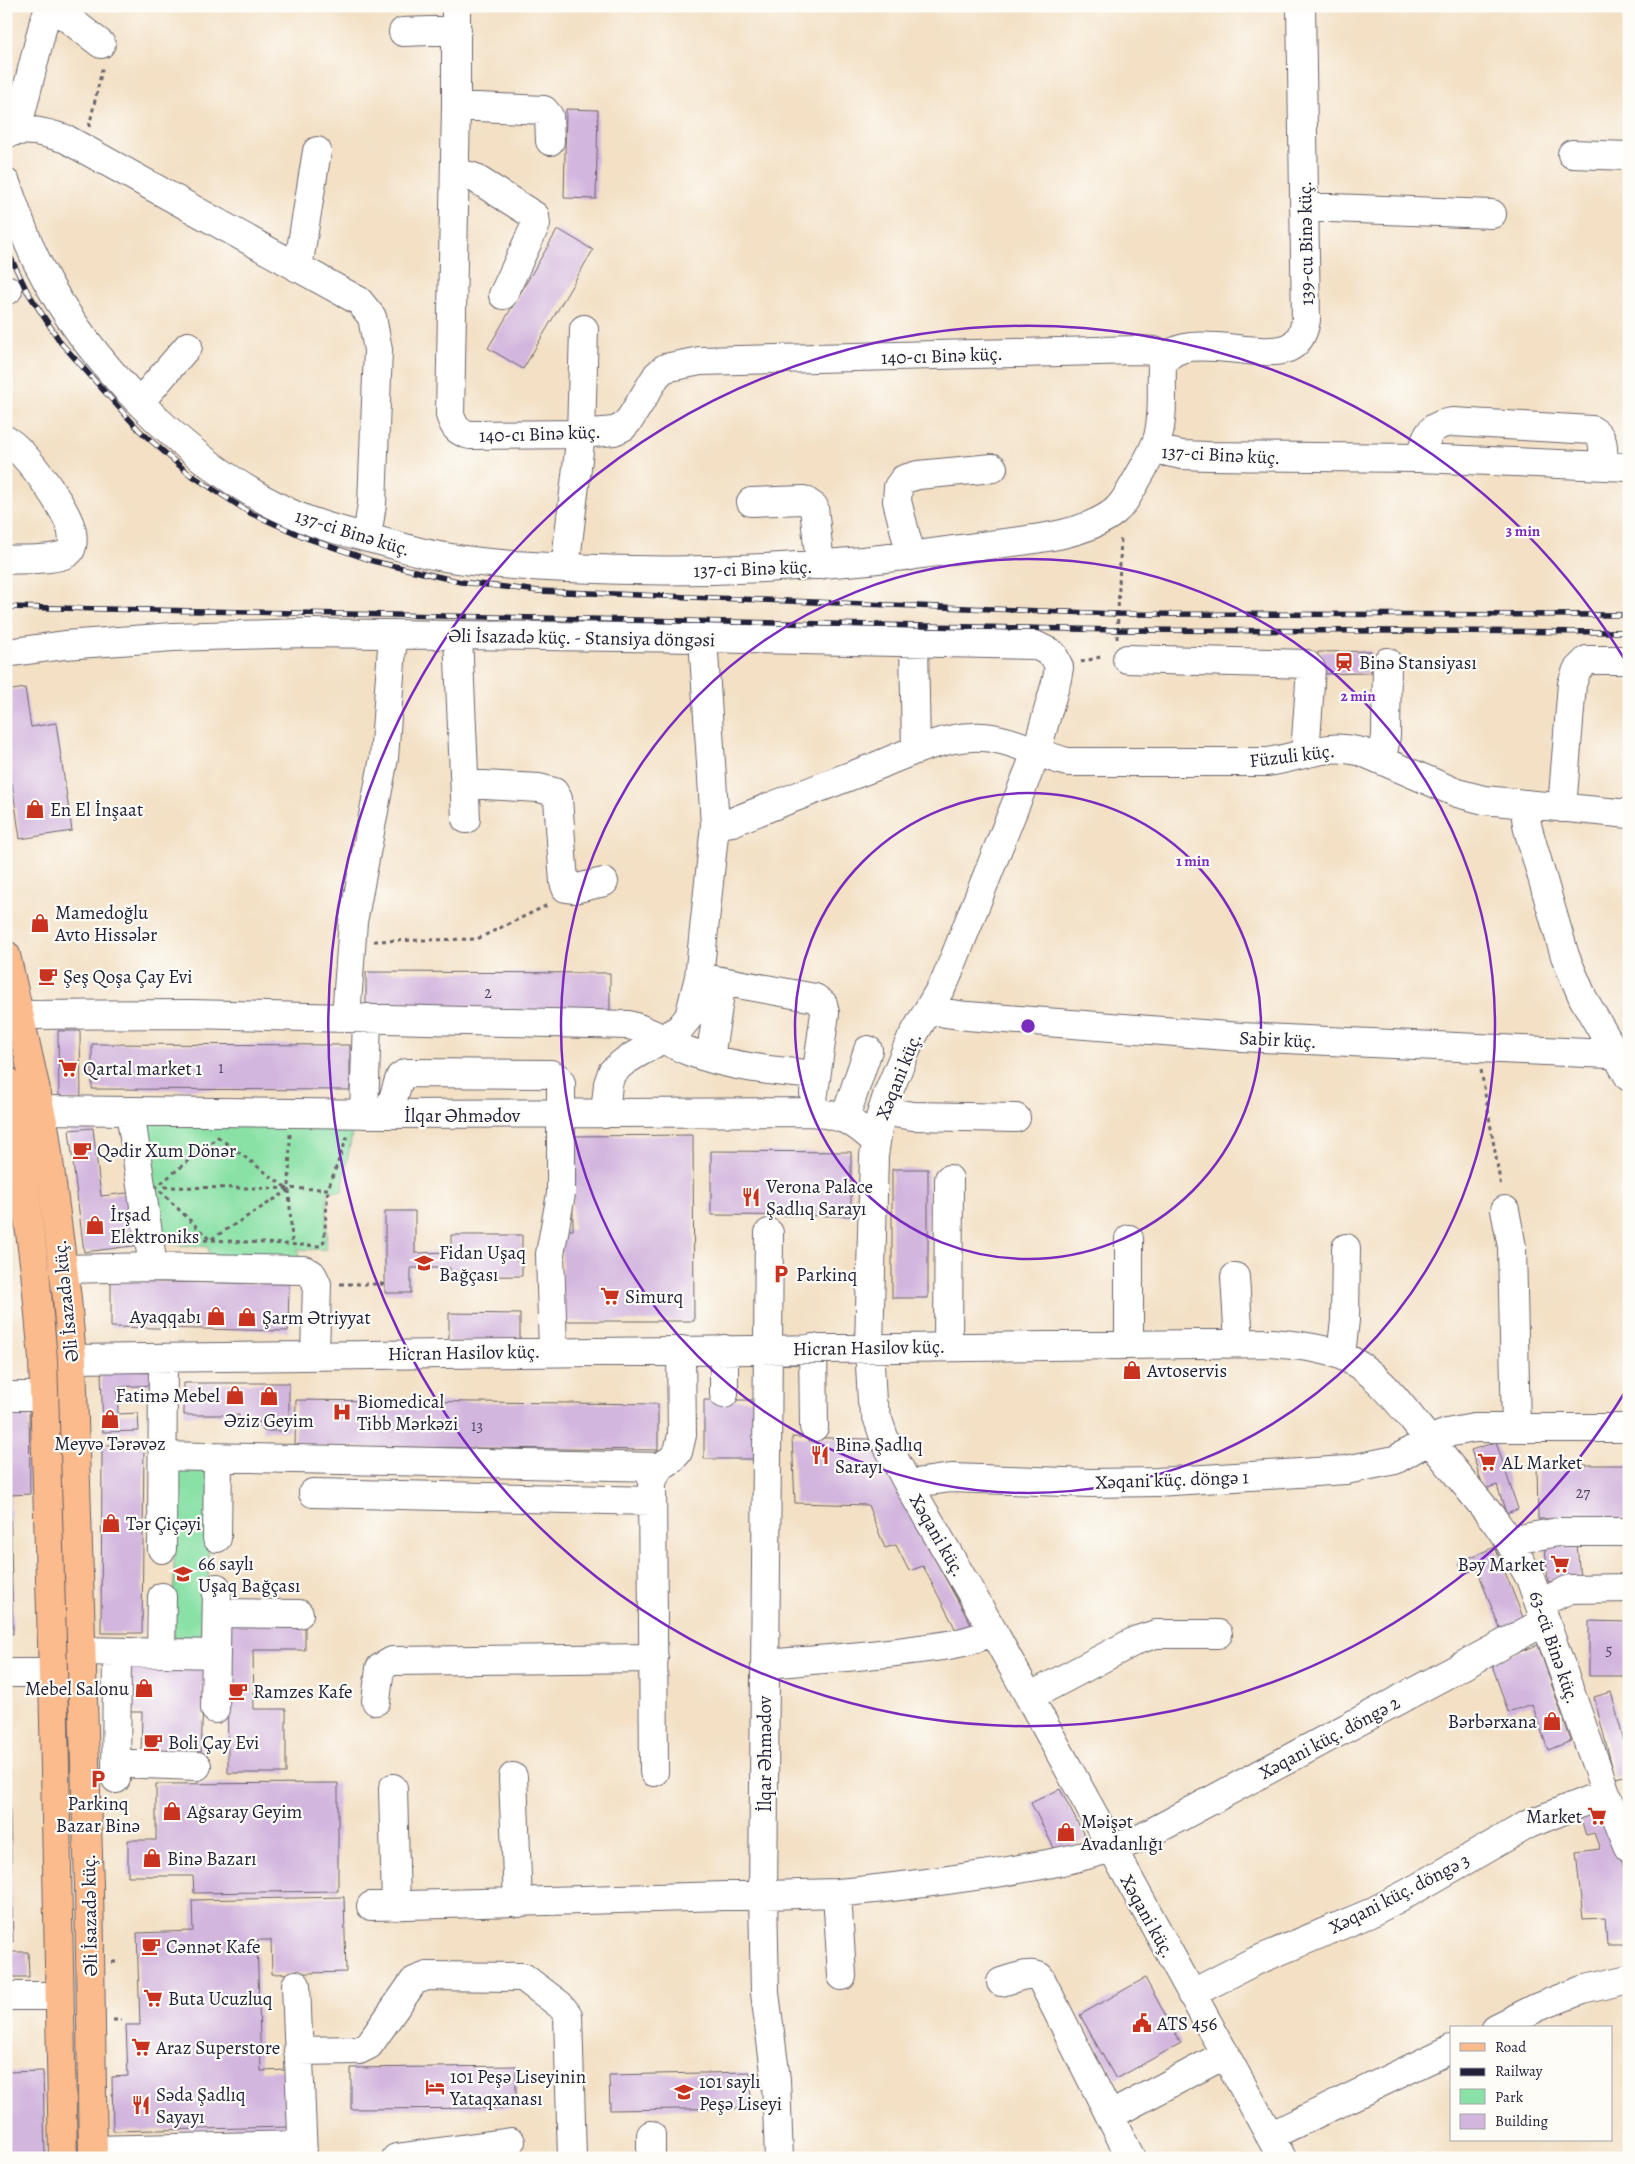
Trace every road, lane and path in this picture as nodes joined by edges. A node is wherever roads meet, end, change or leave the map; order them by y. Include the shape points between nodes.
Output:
1 (51, 6) edge
2 (1301, 6) edge
3 (457, 18) edge
4 (403, 32) dead end
5 (101, 44) joint
6 (456, 106) junction
7 (12, 132) edge
8 (550, 141) dead end
9 (82, 146) junction
10 (317, 151) dead end
11 (1572, 154) dead end
12 (1629, 156) edge
13 (455, 172) junction
14 (6, 183) edge
15 (1304, 207) junction
16 (1492, 214) dead end
17 (298, 268) junction
18 (503, 295) dead end
19 (584, 329) dead end
20 (188, 346) dead end
21 (1166, 357) junction
22 (140, 402) junction
23 (581, 434) junction
24 (6, 440) edge
25 (1154, 449) junction
26 (1419, 458) junction
27 (1616, 466) edge
28 (993, 468) dead end
29 (751, 502) dead end
30 (1117, 510) junction
31 (367, 538) junction
32 (911, 556) junction
33 (6, 560) edge
34 (820, 565) junction
35 (565, 568) junction
36 (393, 634) junction
37 (458, 636) junction
38 (703, 638) junction
39 (914, 644) junction
40 (6, 653) edge
41 (1118, 653) junction
42 (1629, 660) edge
43 (1388, 662) dead end
44 (1059, 667) junction
45 (916, 750) junction
46 (1036, 753) junction
47 (1306, 754) junction
48 (1382, 760) junction
49 (466, 784) junction
50 (1526, 804) junction
51 (1562, 808) junction
52 (1629, 814) edge
53 (466, 820) dead end
54 (715, 825) junction
55 (604, 882) dead end
56 (566, 888) junction
57 (351, 942) junction
58 (6, 955) edge
59 (710, 979) junction
60 (930, 1007) junction
61 (20, 1015) junction
62 (356, 1018) junction
63 (662, 1039) junction
64 (1478, 1047) junction
65 (868, 1050) dead end
66 (710, 1058) junction
67 (1624, 1062) edge
68 (762, 1070) junction
69 (816, 1075) junction
70 (6, 1080) edge
71 (41, 1110) junction
72 (882, 1111) junction
73 (130, 1112) junction
74 (762, 1112) junction
75 (812, 1112) junction
76 (370, 1114) junction
77 (605, 1114) junction
78 (561, 1115) junction
79 (845, 1118) junction
80 (1016, 1118) dead end
81 (290, 1131) dead end
82 (875, 1141) junction
83 (13, 1161) edge
84 (949, 1179) dead end
85 (148, 1186) junction
86 (328, 1189) junction
87 (289, 1190) junction
88 (1504, 1210) joint
89 (769, 1233) dead end
90 (1129, 1239) dead end
91 (210, 1240) junction
92 (292, 1243) junction
93 (1346, 1248) dead end
94 (151, 1254) junction
95 (63, 1269) junction
96 (1235, 1277) dead end
97 (316, 1284) junction
98 (385, 1284) dead end
99 (1239, 1342) junction
100 (1129, 1344) junction
101 (948, 1346) junction
102 (870, 1347) junction
103 (767, 1348) junction
104 (813, 1348) junction
105 (724, 1349) junction
106 (681, 1350) junction
107 (553, 1351) junction
108 (315, 1354) junction
109 (1341, 1355) junction
110 (164, 1358) junction
111 (43, 1359) junction
112 (72, 1359) junction
113 (724, 1394) dead end
114 (6, 1396) edge
115 (44, 1396) junction
116 (814, 1427) dead end
117 (1516, 1428) junction
118 (1629, 1428) edge
119 (1429, 1440) junction
120 (163, 1456) junction
121 (218, 1458) junction
122 (659, 1468) junction
123 (908, 1484) junction
124 (313, 1492) dead end
125 (651, 1502) junction
126 (1629, 1532) edge
127 (217, 1538) dead end
128 (1509, 1540) junction
129 (162, 1549) dead end
130 (1629, 1588) edge
131 (162, 1597) dead end
132 (1543, 1612) junction
133 (299, 1614) dead end
134 (993, 1631) junction
135 (1218, 1634) dead end
136 (117, 1652) junction
137 (161, 1652) junction
138 (216, 1654) junction
139 (654, 1658) junction
140 (52, 1661) junction
141 (83, 1662) junction
142 (765, 1664) junction
143 (6, 1673) edge
144 (1029, 1697) junction
145 (376, 1701) dead end
146 (215, 1709) dead end
147 (197, 1766) dead end
148 (654, 1772) dead end
149 (513, 1776) dead end
150 (393, 1788) dead end
151 (1606, 1793) junction
152 (1629, 1848) edge
153 (1111, 1849) junction
154 (837, 1892) junction
155 (763, 1896) junction
156 (518, 1903) junction
157 (842, 1976) dead end
158 (1629, 1979) edge
159 (1001, 1982) dead end
160 (296, 1985) dead end
161 (1191, 1994) junction
162 (6, 1996) edge
163 (59, 1996) junction
164 (91, 1996) junction
165 (1500, 2026) edge
166 (1450, 2050) edge
167 (298, 2051) junction
168 (1226, 2054) junction
169 (1111, 2115) junction
170 (511, 2142) dead end
171 (1276, 2147) edge
172 (302, 2152) edge
173 (93, 2154) edge
174 (63, 2158) edge
175 (396, 2158) edge
176 (572, 2158) edge
177 (779, 2158) edge
178 (1131, 2158) edge

1 - 5 street
1 - 7 street
2 - 15 street, 139-cu Binə küç.
3 - 4 street
3 - 6 street, 140-cı Binə küç.
5 - 9 path via 106,55
6 - 8 street via 544,110 549,116
6 - 13 street, 140-cı Binə küç.
7 - 9 street via 47,133
9 - 17 street
10 - 17 street
11 - 12 street
13 - 18 street via 473,177 535,216 536,224
13 - 23 street, 140-cı Binə küç. via 450,415 453,426 470,435
14 - 22 street, 137-ci Binə küç. via 36,262 62,308 94,351
15 - 16 street
15 - 21 street, 139-cu Binə küç. via 1306,320 1304,332 1296,342 1275,350 1179,349
17 - 31 street via 359,302 372,317 378,350 372,504
19 - 23 street
20 - 22 street
21 - 23 street, 140-cı Binə küç. via 1154,351 1136,350 700,361 665,368 623,427
21 - 25 street via 1162,365 1161,422
22 - 31 street, 137-ci Binə küç. via 194,453 232,481 290,513
23 - 35 street
24 - 33 street via 48,484 72,531 73,541 70,551 62,557
25 - 26 street, 137-ci Binə küç. via 1208,456
25 - 30 street, 137-ci Binə küç. via 1126,500
26 - 27 street, 137-ci Binə küç.
26 - 27 street via 1434,427 1453,422 1592,430 1599,434
28 - 32 street via 904,480 898,487 898,501
29 - 34 street via 804,500 814,507
30 - 32 street, 137-ci Binə küç. via 1101,521 1062,534
30 - 41 path via 1121,540
31 - 35 street, 137-ci Binə küç. via 462,560
32 - 34 street, 137-ci Binə küç.
34 - 35 street, 137-ci Binə küç. via 701,571
36 - 37 street, Əli İsazadə küç. - Stansiya döngəsi
36 - 40 street, Əli İsazadə küç. - Stansiya döngəsi via 173,637
36 - 57 street via 384,758
37 - 38 street, Əli İsazadə küç. - Stansiya döngəsi
37 - 49 street
38 - 39 street, Əli İsazadə küç. - Stansiya döngəsi
38 - 54 street
39 - 44 street, Əli İsazadə küç. - Stansiya döngəsi via 1035,645 1053,654
39 - 45 street
41 - 44 path
41 - 47 street via 1306,664 1311,669
42 - 51 street via 1588,660 1577,670 1572,684
43 - 48 street via 1386,736
44 - 46 street
45 - 46 street, Füzuli küç. via 973,736 1011,743
45 - 54 street, Füzuli küç. via 732,822
46 - 47 street, Füzuli küç. via 1067,762 1267,762
46 - 60 street, Xəqani küç. via 946,979
47 - 48 street, Füzuli küç. via 1332,748 1349,749
48 - 50 street, Füzuli küç. via 1457,793 1484,800
49 - 53 street
49 - 56 street via 539,788 554,792 558,800
50 - 51 street, Füzuli küç.
50 - 67 street via 1528,829 1565,956 1583,998
51 - 52 street, Füzuli küç.
54 - 59 street
55 - 56 street
56 - 57 path via 560,899 477,939
57 - 62 street
58 - 61 main road, Əli İsazadə küç.
59 - 63 street via 689,1017 679,1029
59 - 66 street
59 - 69 street via 815,998 823,1004 825,1013
60 - 64 street, Sabir küç. via 967,1016 1241,1038
60 - 72 street, Xəqani küç. via 910,1041
61 - 62 street
61 - 71 main road, Əli İsazadə küç.
62 - 63 street via 629,1024
62 - 76 street
63 - 66 street
63 - 77 street via 612,1072
64 - 67 street, Sabir küç.
64 - 88 path
65 - 79 street
66 - 68 street
68 - 69 street
68 - 74 street
69 - 75 street
70 - 83 main road, Əli İsazadə küç.
71 - 73 street, İlqar Əhmədov
71 - 95 main road, Əli İsazadə küç.
72 - 80 street via 913,1116
72 - 82 street, Xəqani küç.
73 - 76 street, İlqar Əhmədov
73 - 85 street
74 - 75 street, İlqar Əhmədov
74 - 77 street, İlqar Əhmədov
75 - 79 street, İlqar Əhmədov
76 - 78 street, İlqar Əhmədov
76 - 78 street via 400,1076 406,1072 420,1072 551,1074 561,1083
76 - 86 path
77 - 78 street, İlqar Əhmədov
78 - 107 street via 561,1194 550,1254
79 - 82 street, İlqar Əhmədov
81 - 87 path
82 - 102 street, Xəqani küç.
83 - 111 main road, Əli İsazadə küç. via 35,1271
84 - 101 street
85 - 87 path
85 - 87 path via 218,1137
85 - 91 path
85 - 94 street
86 - 87 path
86 - 92 path via 323,1244
87 - 91 path
87 - 92 path
88 - 117 street via 1512,1247
89 - 103 street, İlqar Əhmədov
90 - 100 street
91 - 92 path
91 - 94 path
93 - 109 street
94 - 95 street
94 - 97 street via 304,1270 312,1274
95 - 112 main road, Əli İsazadə küç.
96 - 99 street
97 - 98 path
97 - 108 street
99 - 100 street, Hicran Hasilov küç.
99 - 109 street, Hicran Hasilov küç. via 1299,1345
100 - 101 street, Hicran Hasilov küç.
101 - 102 street, Hicran Hasilov küç.
102 - 104 street, Hicran Hasilov küç.
102 - 123 street, Xəqani küç. via 872,1402 886,1443
103 - 104 street, Hicran Hasilov küç.
103 - 105 street, Hicran Hasilov küç.
103 - 142 street, İlqar Əhmədov
104 - 116 street
105 - 106 street, Hicran Hasilov küç.
105 - 113 street
106 - 107 street, Hicran Hasilov küç.
106 - 122 street via 682,1435 678,1452
107 - 108 street, Hicran Hasilov küç.
108 - 110 street, Hicran Hasilov küç.
109 - 119 street, Hicran Hasilov küç. via 1386,1388
110 - 112 street, Hicran Hasilov küç.
110 - 120 street
111 - 112 main road
111 - 115 main road, Əli İsazadə küç.
112 - 141 main road, Əli İsazadə küç.
114 - 115 street
115 - 140 main road, Əli İsazadə küç.
117 - 118 street
117 - 119 street via 1462,1429
119 - 123 street, Xəqani küç. döngə 1 via 1395,1460 1346,1470 1157,1482 951,1478
119 - 128 street, 63-cü Binə küç.
120 - 121 street
120 - 129 street
121 - 122 street
121 - 127 street
122 - 125 street via 652,1482
123 - 134 street, Xəqani küç.
124 - 125 street
125 - 139 street
126 - 128 street via 1558,1532
128 - 132 street, 63-cü Binə küç. via 1530,1578
130 - 132 street, Xəqani küç. döngə 2 via 1570,1589
131 - 137 street
132 - 151 street, 63-cü Binə küç.
132 - 153 street, Xəqani küç. döngə 2 via 1141,1838
133 - 138 street via 217,1601
134 - 142 street via 958,1644 878,1655
134 - 144 street, Xəqani küç.
135 - 144 street via 1156,1634 1137,1640
136 - 137 street
136 - 141 street
136 - 147 street via 116,1771
137 - 138 street
138 - 146 street
139 - 145 street via 392,1661 380,1668
139 - 148 street
140 - 141 main road
140 - 143 street
140 - 163 main road, Əli İsazadə küç.
141 - 164 main road, Əli İsazadə küç.
142 - 155 street, İlqar Əhmədov
144 - 153 street, Xəqani küç.
149 - 156 street
150 - 156 street, Xəqani küç. döngə 2 via 383,1906
151 - 152 street, 63-cü Binə küç.
151 - 161 street, Xəqani küç. döngə 3 via 1529,1824 1368,1914 1251,1963
153 - 154 street, Xəqani küç. döngə 2 via 1069,1861 965,1878
153 - 161 street, Xəqani küç.
154 - 155 street, Xəqani küç. döngə 2
154 - 157 street
155 - 156 street, Xəqani küç. döngə 2
155 - 177 street, İlqar Əhmədov via 765,1993 776,2080
158 - 165 street via 1582,1990
159 - 169 street via 1035,1974 1040,1977
160 - 167 street
161 - 168 street, Xəqani küç.
162 - 163 street
163 - 164 main road
163 - 174 main road, Əli İsazadə küç.
164 - 173 main road, Əli İsazadə küç.
166 - 171 street
167 - 172 street
167 - 176 street via 359,2050 369,2045 414,1981 427,1976 523,1977 568,2015
168 - 169 street
168 - 171 street, Xəqani küç.
169 - 178 street
170 - 175 street
172 - 173 street

